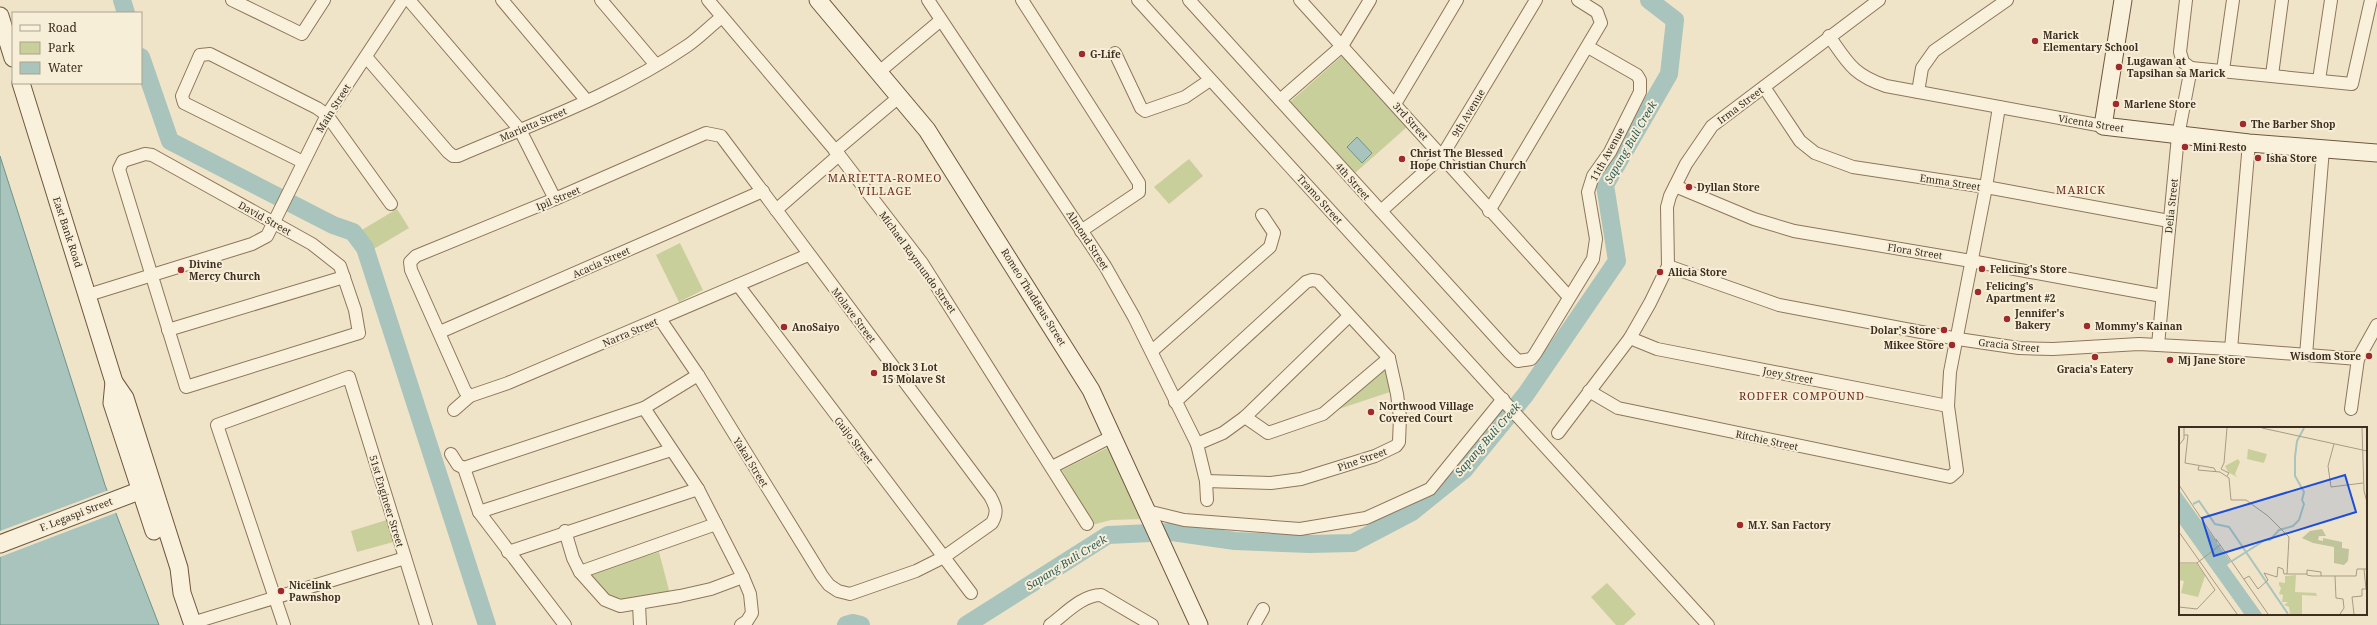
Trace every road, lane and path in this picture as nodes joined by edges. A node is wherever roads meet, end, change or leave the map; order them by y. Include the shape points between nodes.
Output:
1 (232, 0) edge
2 (324, 0) edge
3 (403, 0) edge
4 (409, 0) edge
5 (502, 0) edge
6 (601, 0) edge
7 (708, 0) edge
8 (818, 0) edge
9 (928, 0) edge
10 (1022, 0) edge
11 (1138, 0) edge
12 (1300, 0) edge
13 (1370, 0) edge
14 (1457, 0) edge
15 (1536, 0) edge
16 (1578, 0) edge
17 (1879, 0) edge
18 (2007, 0) edge
19 (2123, 0) edge
20 (2186, 0) edge
21 (2233, 0) edge
22 (2282, 0) edge
23 (2330, 0) edge
24 (2371, 0) edge
25 (1193, 1) edge
26 (0, 16) edge
27 (722, 17) junction
28 (941, 20) junction
29 (1829, 36) junction
30 (1342, 46) junction
31 (1588, 47) junction
32 (1115, 53) dead end
33 (12, 55) edge
34 (367, 58) junction
35 (656, 65) junction
36 (2191, 68) junction
37 (2223, 70) junction
38 (879, 72) junction
39 (2272, 75) junction
40 (1210, 80) junction
41 (2319, 80) junction
42 (21, 84) edge
43 (1764, 87) junction
44 (1918, 92) junction
45 (899, 97) junction
46 (1280, 100) junction
47 (587, 101) junction
48 (1395, 104) junction
49 (1999, 107) junction
50 (327, 115) junction
51 (2104, 126) junction
52 (520, 130) junction
53 (706, 134) joint
54 (2178, 136) junction
55 (2249, 143) junction
56 (2323, 149) junction
57 (837, 153) junction
58 (2377, 153) edge
59 (1442, 156) junction
60 (303, 162) junction
61 (1675, 186) junction
62 (1986, 188) junction
63 (763, 191) junction
64 (555, 199) junction
65 (391, 204) dead end
66 (776, 210) junction
67 (1381, 211) junction
68 (1489, 211) junction
69 (1262, 215) dead end
70 (2169, 221) junction
71 (274, 223) junction
72 (1082, 231) junction
73 (808, 255) junction
74 (1971, 261) junction
75 (1668, 266) junction
76 (152, 275) junction
77 (344, 276) junction
78 (738, 285) junction
79 (88, 294) junction
80 (2162, 296) junction
81 (1569, 297) junction
82 (1349, 316) junction
83 (660, 319) junction
84 (2377, 325) edge
85 (168, 330) junction
86 (440, 332) junction
87 (1630, 338) junction
88 (1958, 339) junction
89 (2158, 345) junction
90 (2231, 349) junction
91 (1152, 351) junction
92 (2306, 355) junction
93 (1389, 358) junction
94 (2358, 359) junction
95 (1518, 361) joint
96 (698, 375) junction
97 (1589, 391) junction
98 (470, 396) junction
99 (1175, 402) junction
100 (1506, 402) junction
101 (1948, 406) junction
102 (644, 408) junction
103 (2351, 409) dead end
104 (454, 410) dead end
105 (1245, 417) junction
106 (1558, 433) dead end
107 (1112, 436) junction
108 (1197, 444) junction
109 (670, 450) junction
110 (451, 454) dead end
111 (1052, 467) junction
112 (464, 468) junction
113 (1206, 481) junction
114 (146, 488) junction
115 (698, 489) junction
116 (1207, 500) dead end
117 (479, 512) junction
118 (1149, 516) junction
119 (716, 524) junction
120 (1087, 524) dead end
121 (565, 531) junction
122 (0, 544) edge
123 (508, 552) junction
124 (944, 557) junction
125 (405, 558) junction
126 (580, 572) junction
127 (743, 577) junction
128 (972, 593) dead end
129 (275, 598) junction
130 (639, 604) junction
131 (1263, 609) dead end
132 (192, 624) edge
133 (284, 625) edge
134 (426, 625) edge
135 (565, 625) edge
136 (640, 625) edge
137 (741, 625) edge
138 (1050, 625) edge
139 (1152, 625) edge
140 (1199, 625) edge
141 (1254, 625) edge
142 (1708, 625) edge

1 - 2 street via 302,34
3 - 34 street, Main Street
4 - 52 street
5 - 47 street
6 - 35 street
7 - 27 street, Michael Raymundo Street
8 - 38 street, Romeo Thaddeus Street
9 - 28 street, Almond Street
10 - 72 street via 1139,182 1139,192
11 - 40 street, Tramo Street
12 - 30 street, 3rd Street
13 - 30 street
14 - 48 street
15 - 59 street, 9th Avenue
16 - 31 street via 1597,12 1601,19 1601,24
17 - 29 street, Irma Street
18 - 44 street via 1934,51 1922,68
19 - 51 street
20 - 36 street via 2180,52 2183,62
21 - 37 street
22 - 39 street
23 - 41 street
24 - 41 street via 2352,84
25 - 46 street, 4th Street
26 - 33 street
27 - 35 street, Marietta Street via 688,45
27 - 57 street, Michael Raymundo Street
28 - 38 street
28 - 72 street, Almond Street
29 - 43 street, Irma Street
29 - 44 street, Vicenta Street via 1850,66 1860,75 1886,86
30 - 46 street
30 - 48 street, 3rd Street
31 - 68 street
31 - 81 street, 11th Avenue via 1637,75 1641,86 1610,152 1593,176 1588,192 1596,239 1593,259
32 - 40 street via 1141,108 1145,111 1185,97
34 - 50 street, Main Street
34 - 52 street, Marietta Street via 453,156
35 - 47 street, Marietta Street
36 - 37 street
36 - 54 street, Delia Street
37 - 39 street
38 - 45 street, Romeo Thaddeus Street
39 - 41 street
40 - 100 street, Tramo Street
42 - 79 street, East Bank Road
43 - 61 street, Irma Street via 1712,126 1686,164
43 - 62 street, Emma Street via 1800,141 1815,153 1853,167
44 - 49 street, Vicenta Street
45 - 57 street
45 - 107 street, Romeo Thaddeus Street via 927,130 1011,260 1091,390
46 - 67 street, 4th Street
47 - 52 street, Marietta Street
48 - 59 street, 3rd Street
49 - 51 street, Vicenta Street
49 - 62 street
50 - 60 street, Main Street
50 - 60 street via 206,54 199,58 182,101
50 - 65 street
51 - 54 street, Vicenta Street
52 - 64 street
53 - 63 street, Molave Street via 721,136
53 - 64 street, Ipil Street
54 - 55 street, Vicenta Street
54 - 70 street, Delia Street
55 - 56 street, Vicenta Street
55 - 90 street
56 - 58 street, Vicenta Street
56 - 92 street
57 - 66 street
57 - 111 street, Michael Raymundo Street via 926,269
59 - 67 street, 9th Avenue
59 - 68 street, 3rd Street
60 - 71 street, Main Street
61 - 74 street, Flora Street via 1754,219 1794,231
61 - 75 street, Irma Street via 1667,208
62 - 70 street, Emma Street
62 - 74 street
63 - 66 street, Molave Street
63 - 86 street, Acacia Street
64 - 86 street, Ipil Street via 416,256 410,262 411,270
66 - 73 street, Molave Street
67 - 95 street, 4th Street
68 - 81 street, 3rd Street
69 - 91 street via 1274,233 1270,247
70 - 80 street, Delia Street
71 - 76 street, Main Street via 268,236 252,244
71 - 76 street, David Street via 152,155 145,154 124,161 119,168
71 - 77 street, David Street via 312,244 340,266
72 - 91 street, Almond Street via 1105,266
73 - 78 street, Narra Street
73 - 124 street, Molave Street via 996,507 996,516 992,523
74 - 80 street, Flora Street
74 - 88 street
75 - 87 street, Irma Street
75 - 88 street, Gracia Street via 1779,305
76 - 79 street, Main Street
76 - 85 street
77 - 85 street
77 - 85 street, David Street via 359,333 186,387
78 - 83 street, Narra Street
78 - 124 street, Guijo Street
79 - 114 street, East Bank Road via 114,382 125,398
80 - 89 street, Delia Street
81 - 95 street, 11th Avenue via 1535,354 1531,359
82 - 93 street, Pine Street
82 - 99 street, Pine Street via 1318,281 1306,282
82 - 105 street
83 - 96 street, Yakal Street
83 - 98 street, Narra Street via 508,383
84 - 94 street
86 - 98 street via 465,391
87 - 97 street, Irma Street
87 - 101 street, Joey Street via 1657,349
88 - 89 street, Gracia Street via 2019,348
88 - 101 street via 1950,372
89 - 90 street, Gracia Street
90 - 92 street, Gracia Street
91 - 99 street, Almond Street
92 - 94 street, Gracia Street
93 - 105 street via 1323,414 1268,433
93 - 113 street, Pine Street via 1400,417 1399,442 1396,446 1376,456 1301,479 1271,482
94 - 103 street
96 - 102 street
96 - 124 street, Yakal Street via 829,585 850,594
97 - 101 street, Ritchie Street via 1618,408 1950,477 1957,471
97 - 106 street, Irma Street
98 - 104 street, Narra Street
99 - 108 street, Almond Street
100 - 118 street via 1430,489 1366,518 1300,529
100 - 142 street, Tramo Street
102 - 109 street
102 - 112 street
105 - 108 street via 1223,433
107 - 111 street
107 - 118 street, Romeo Thaddeus Street
108 - 113 street, Almond Street
109 - 115 street
109 - 117 street
110 - 112 street via 458,465
111 - 120 street, Michael Raymundo Street
112 - 117 street
113 - 116 street, Almond Street
114 - 122 street, F. Legaspi Street
114 - 132 street, East Bank Road via 179,568 182,593
115 - 119 street
115 - 121 street
117 - 123 street
118 - 140 street, Romeo Thaddeus Street
119 - 126 street
119 - 127 street
121 - 123 street
121 - 126 street
123 - 135 street
124 - 128 street, Guijo Street
125 - 129 street
125 - 129 street, 51st Engineer Street via 349,377 216,425
125 - 134 street, 51st Engineer Street
126 - 130 street via 604,600 620,606
127 - 130 street via 710,589
127 - 137 street via 750,594 752,613
129 - 132 street
129 - 133 street
130 - 136 street
131 - 141 street
138 - 139 street via 1085,599 1093,595 1102,595

